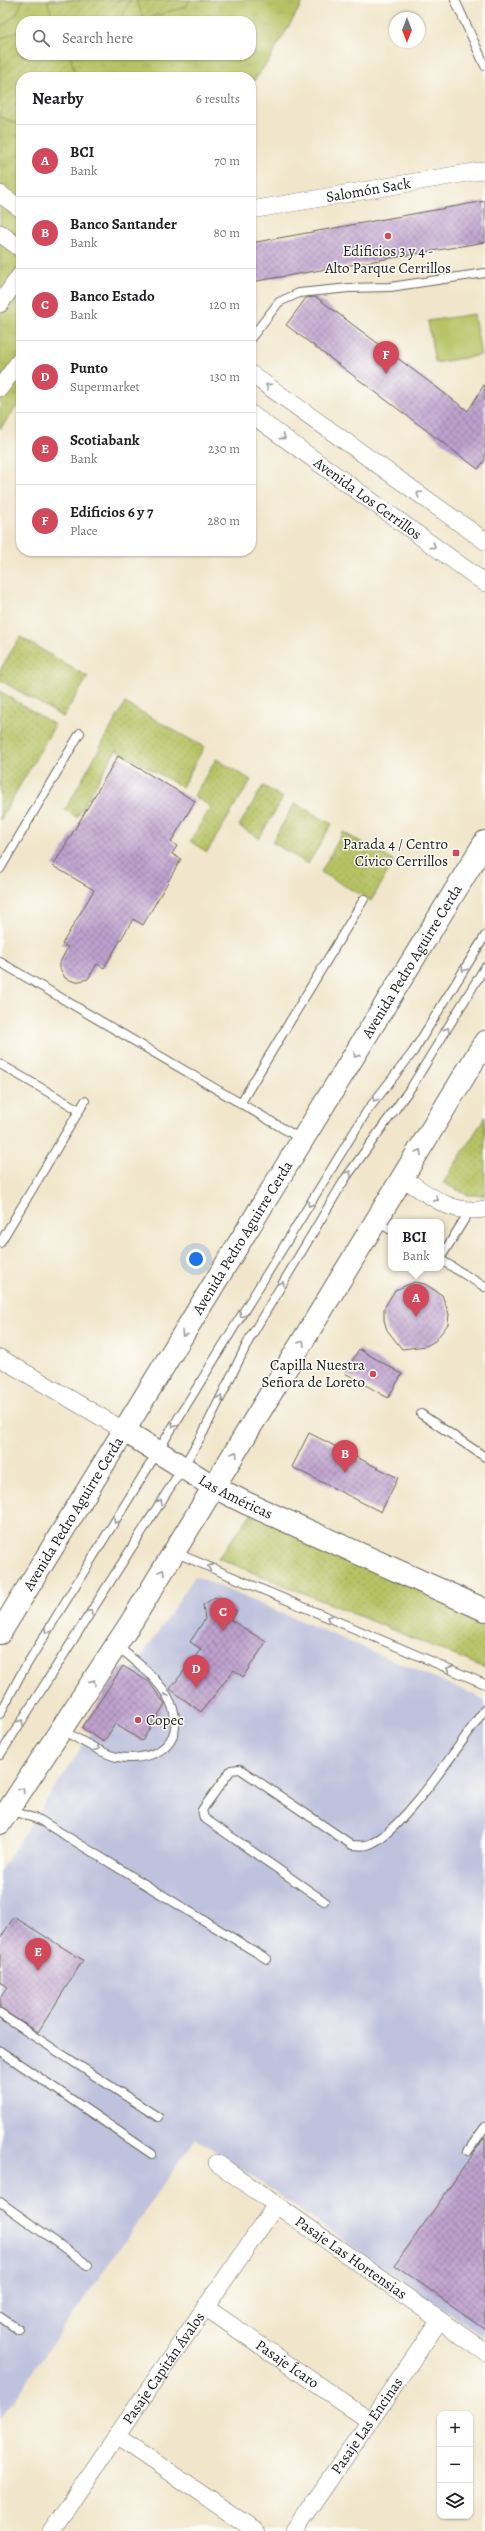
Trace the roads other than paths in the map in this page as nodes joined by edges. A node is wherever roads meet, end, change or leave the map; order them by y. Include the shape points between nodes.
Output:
1 (455, 0) edge
2 (485, 66) edge
3 (485, 170) edge
4 (0, 194) edge
5 (16, 205) edge
6 (256, 209) edge
7 (0, 233) edge
8 (16, 245) edge
9 (485, 273) edge
10 (16, 281) edge
11 (0, 304) edge
12 (256, 332) edge
13 (16, 366) edge
14 (256, 378) edge
15 (0, 388) edge
16 (256, 418) edge
17 (485, 541) edge
18 (485, 583) edge
19 (80, 733) dead end
20 (485, 842) edge
21 (0, 869) edge
22 (364, 899) dead end
23 (485, 936) edge
24 (0, 962) edge
25 (485, 967) edge
26 (485, 1042) edge
27 (0, 1064) edge
28 (85, 1101) dead end
29 (240, 1104) junction
30 (79, 1110) junction
31 (304, 1141) junction
32 (403, 1178) junction
33 (477, 1210) edge
34 (384, 1226) edge
35 (0, 1243) edge
36 (444, 1253) edge
37 (444, 1262) edge
38 (485, 1287) edge
39 (0, 1358) edge
40 (421, 1414) dead end
41 (125, 1431) junction
42 (158, 1452) junction
43 (485, 1457) edge
44 (183, 1467) junction
45 (214, 1487) junction
46 (174, 1552) junction
47 (485, 1610) edge
48 (0, 1633) edge
49 (116, 1645) junction
50 (485, 1684) edge
51 (485, 1709) edge
52 (0, 1714) edge
53 (62, 1730) junction
54 (0, 1755) edge
55 (4, 1816) edge
56 (324, 1901) dead end
57 (267, 1959) dead end
58 (0, 2014) edge
59 (0, 2051) edge
60 (158, 2117) dead end
61 (485, 2127) edge
62 (468, 2152) dead end
63 (152, 2154) dead end
64 (217, 2163) dead end
65 (0, 2202) edge
66 (276, 2205) junction
67 (88, 2265) dead end
68 (205, 2308) junction
69 (0, 2318) edge
70 (440, 2320) junction
71 (18, 2330) dead end
72 (485, 2352) edge
73 (370, 2421) junction
74 (116, 2436) junction
75 (51, 2531) edge
76 (256, 2531) edge
77 (294, 2531) edge

1 - 2 lane
3 - 6 street, Salomón Sack
4 - 5 street
7 - 8 street
9 - 12 lane via 390,286 299,293 279,302
10 - 11 street
13 - 15 street
17 -> 14 street
16 -> 18 street, Avenida Los Cerrillos
19 - 21 lane
20 -> 31 main road, Avenida Pedro Aguirre Cerda
22 - 29 lane
23 -> 42 lane via 413,1052 367,1111
24 - 29 lane
44 -> 25 lane via 203,1433 250,1338 345,1179 419,1075
32 -> 26 main road
27 - 30 lane
28 - 30 lane
29 - 31 lane
30 - 35 lane
31 -> 41 main road, Avenida Pedro Aguirre Cerda
32 -> 33 street via 451,1207
32 - 34 main road
33 - 36 lane
45 -> 34 main road
37 - 38 lane
39 - 41 street, Las Américas
40 - 43 lane
41 - 42 main road, Las Américas
41 - 48 main road, Avenida Pedro Aguirre Cerda
42 - 44 main road, Las Américas
42 -> 52 lane via 21,1674
44 - 45 main road, Las Américas
54 -> 44 lane
45 - 46 main road
45 - 47 main road, Las Américas
49 -> 46 main road
50 -> 46 lane
53 -> 49 main road
53 -> 49 lane via 115,1757 142,1758 163,1750 173,1738 173,1714 163,1689 146,1669
51 - 56 lane via 406,1814 368,1845 352,1845 240,1769 231,1770 222,1779 202,1810 204,1818
55 -> 53 main road
55 - 57 lane via 40,1820
58 - 60 lane
59 - 63 lane
61 - 62 lane
64 - 66 street, Pasaje Las Hortensias
65 - 67 lane
66 - 68 street, Pasaje Capitán Ávalos
66 - 70 street, Pasaje Las Hortensias
68 - 73 street, Pasaje Ícaro
68 - 74 street, Pasaje Capitán Ávalos
69 - 71 lane
70 - 72 street, Pasaje Las Hortensias
70 - 73 street, Pasaje Las Encinas
73 - 77 street, Pasaje Las Encinas
74 - 75 street, Pasaje Capitán Ávalos
74 - 76 street

